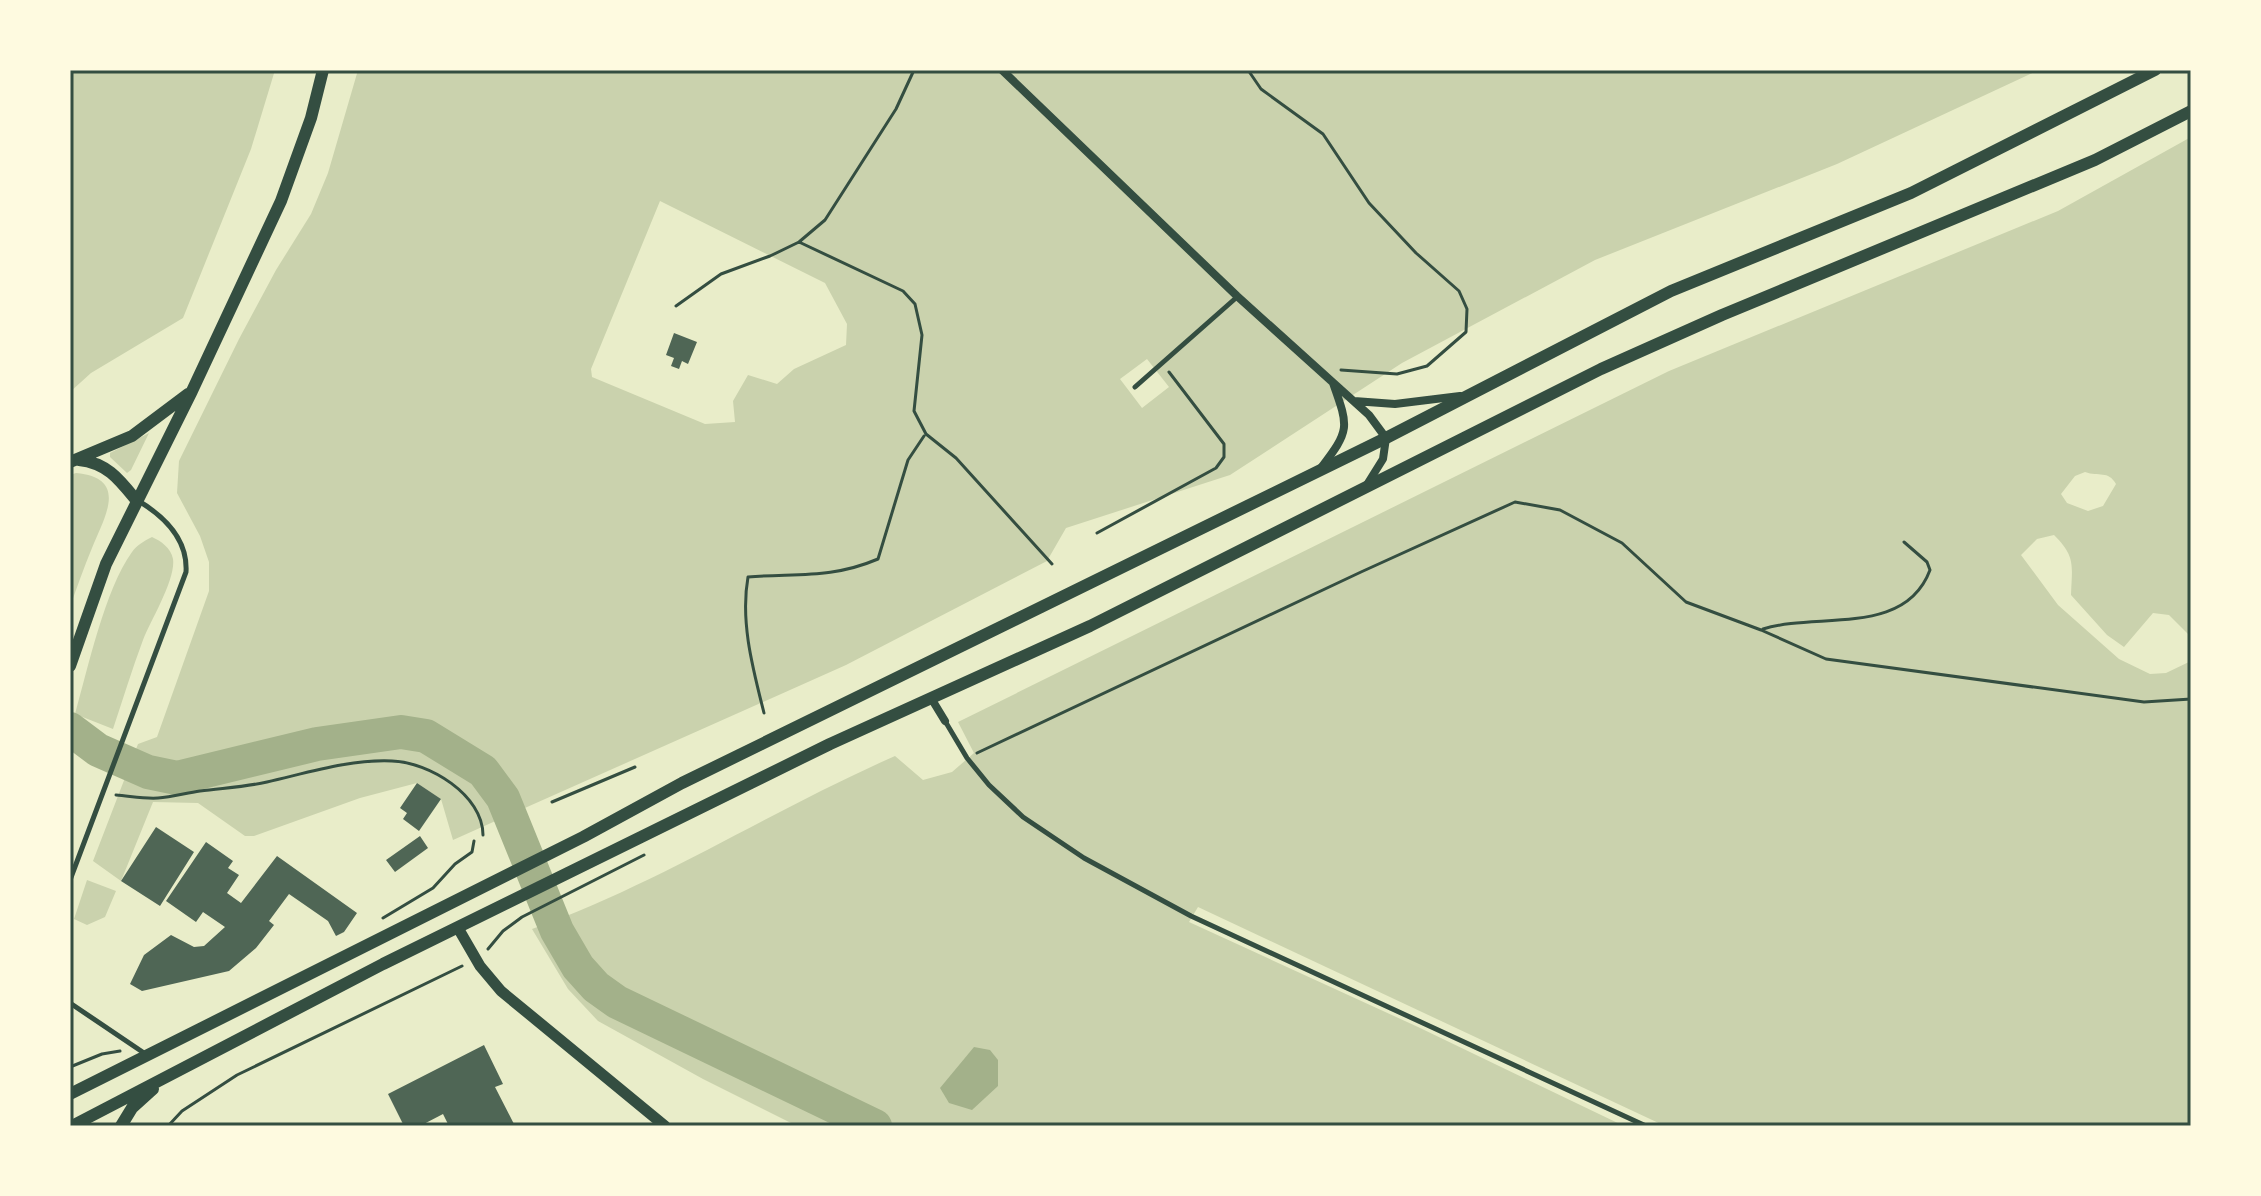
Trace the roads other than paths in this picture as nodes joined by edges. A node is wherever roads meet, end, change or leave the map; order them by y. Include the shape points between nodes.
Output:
1 (323, 70) edge
2 (1002, 70) edge
3 (2155, 70) edge
4 (2191, 111) edge
5 (1237, 296) junction
6 (1332, 383) junction
7 (1135, 387) dead end
8 (192, 391) junction
9 (1468, 395) junction
10 (1354, 401) junction
11 (1386, 438) junction
12 (73, 461) edge
13 (1320, 469) junction
14 (1362, 489) junction
15 (136, 500) junction
16 (70, 666) edge
17 (931, 698) junction
18 (945, 721) joint
19 (70, 880) edge
20 (458, 928) junction
21 (70, 1003) edge
22 (147, 1055) junction
23 (162, 1080) junction
24 (70, 1094) edge
25 (660, 1125) edge
26 (72, 1126) edge
27 (121, 1126) edge
28 (1646, 1126) edge

1 - 8 main road via 281,201
2 - 5 street
3 - 9 main road via 1911,193 1671,291
4 - 14 main road via 2095,160 1614,363
5 - 6 street
5 - 7 lane
6 - 10 street
6 - 13 street via 1344,435
8 - 12 main road via 132,436
8 - 15 main road
9 - 10 street via 1395,404
9 - 11 main road
10 - 11 street
11 - 13 main road
11 - 14 street via 1380,466
12 - 15 main road via 108,468
13 - 22 main road via 722,763
14 - 17 main road via 1090,626
15 - 16 main road via 97,584
15 - 19 lane via 174,531 187,565
17 - 18 street
17 - 20 main road
18 - 28 lane via 989,785 1052,838 1168,904
20 - 23 main road
20 - 25 street via 501,991
21 - 22 lane
22 - 24 main road
23 - 26 main road
23 - 27 main road

